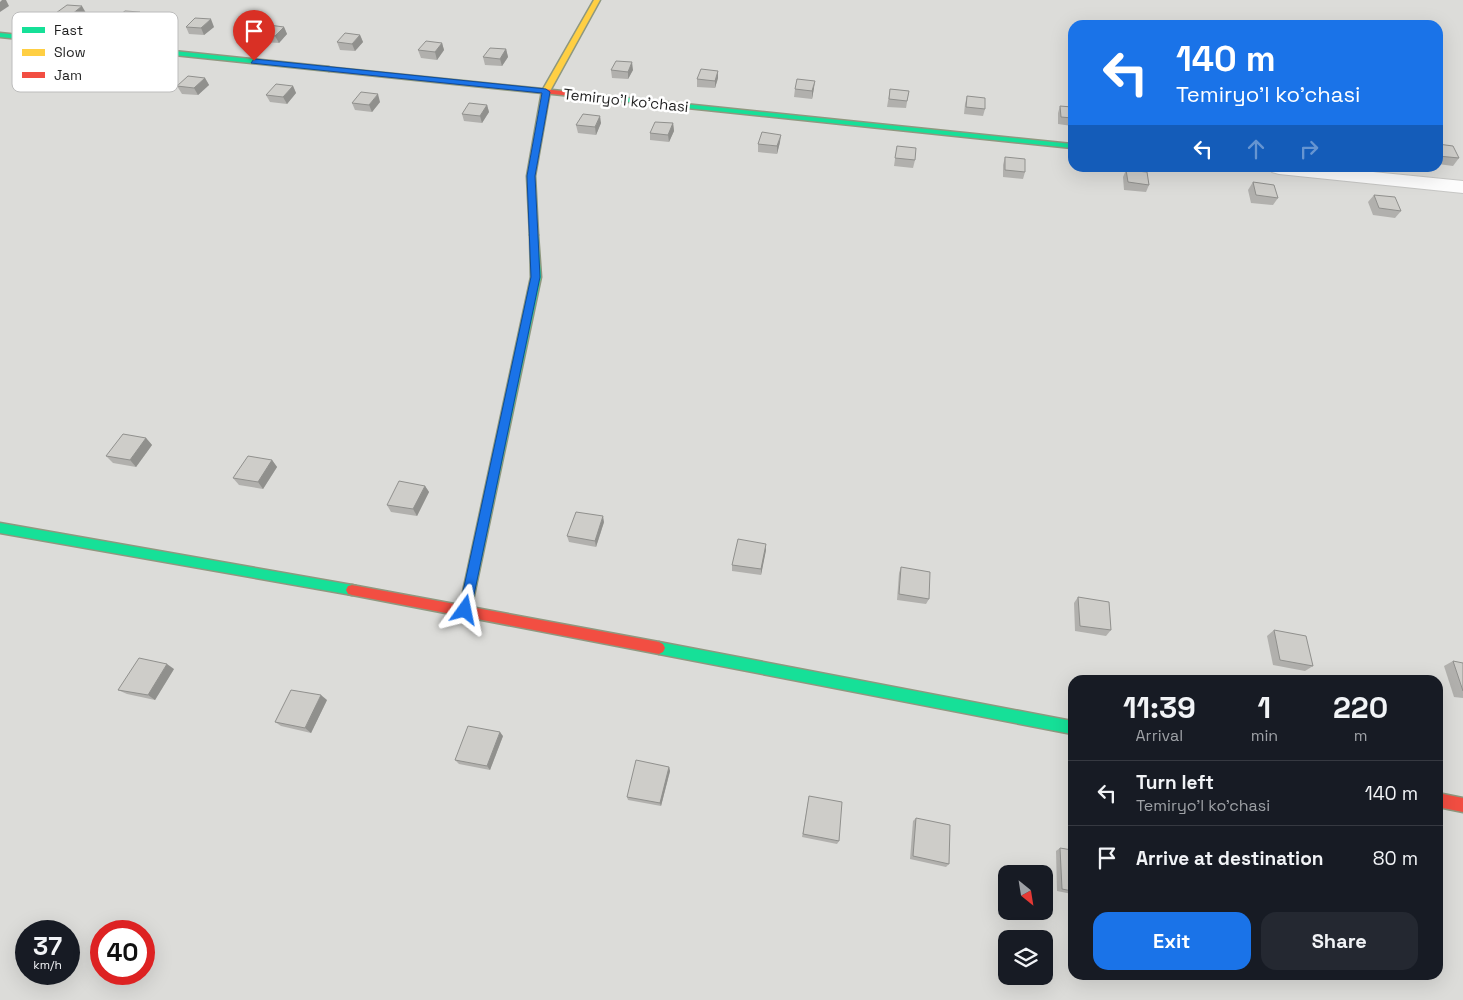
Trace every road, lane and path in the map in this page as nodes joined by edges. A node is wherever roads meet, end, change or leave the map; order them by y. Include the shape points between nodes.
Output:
1 (597, 0) edge
2 (178, 54) edge
3 (546, 92) junction
4 (1068, 146) edge
5 (1318, 172) edge
6 (1463, 187) edge
7 (0, 528) edge
8 (465, 610) junction
9 (1068, 727) edge
10 (1443, 801) edge
11 (1463, 805) edge

1 - 3 street
2 - 3 street, Temiryo'l ko'chasi
3 - 4 street, Temiryo'l ko'chasi
3 - 8 street via 531,176 536,277
5 - 6 street
7 - 8 street
8 - 9 street
10 - 11 street

